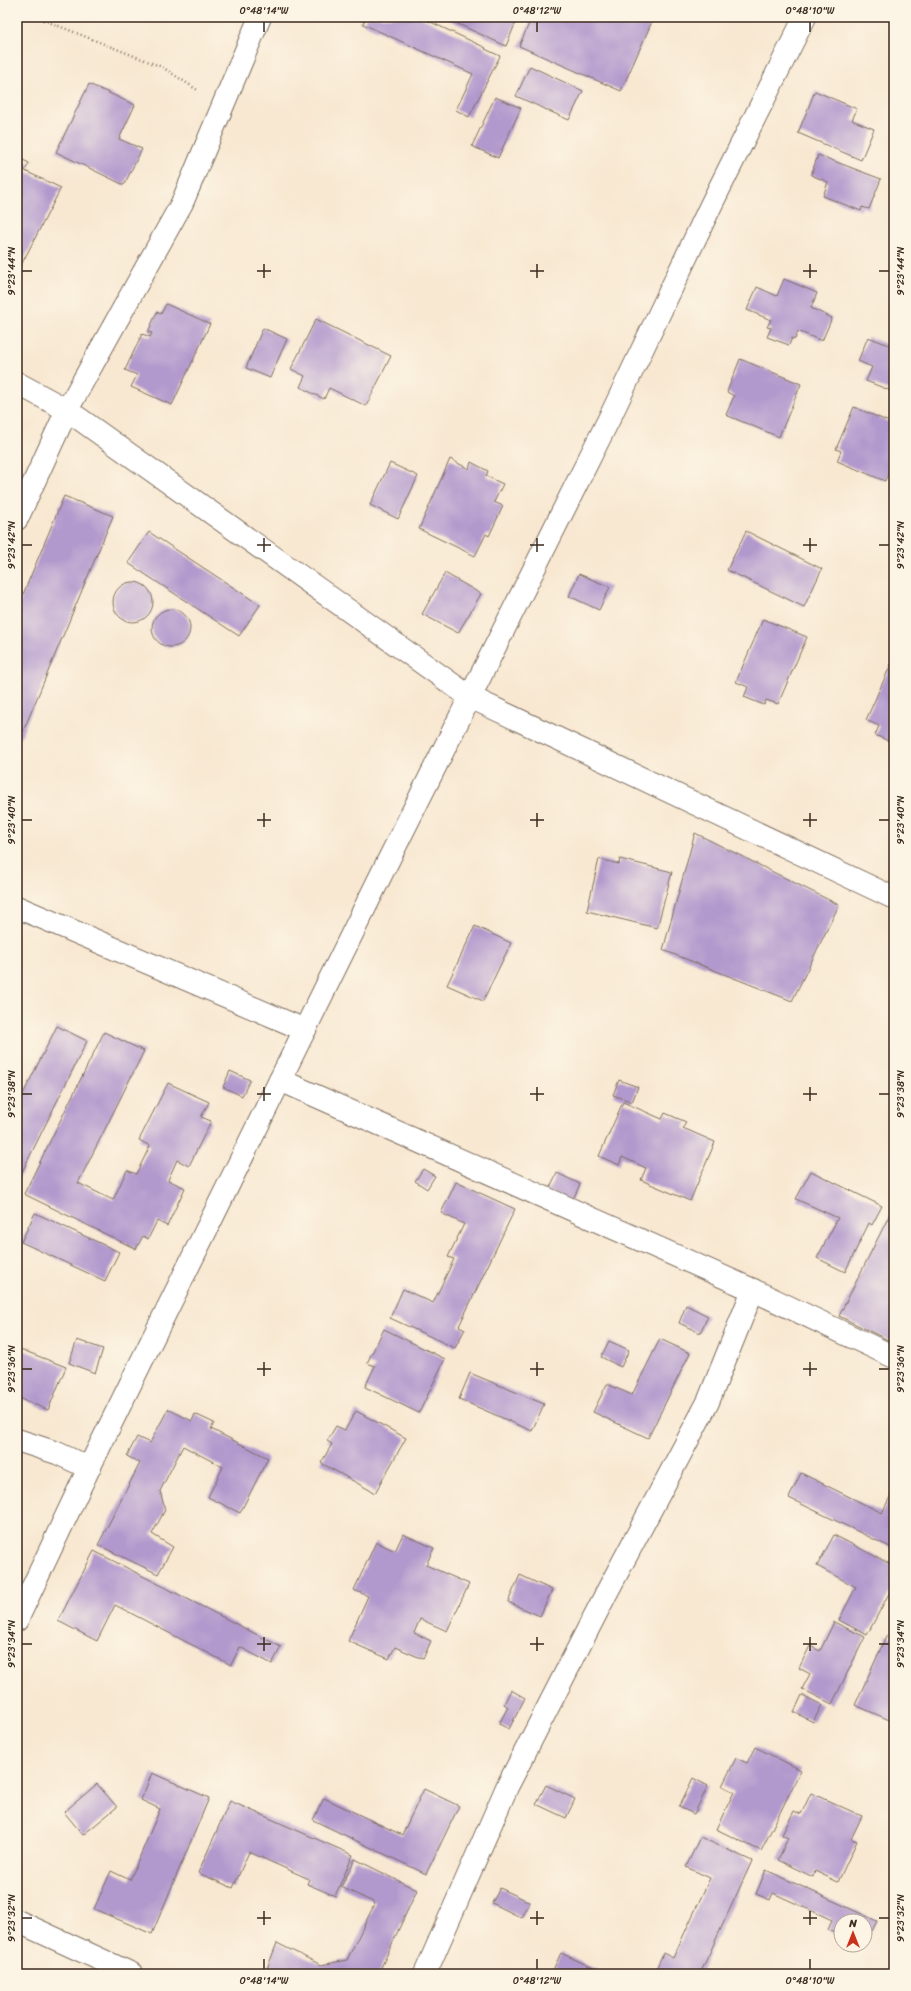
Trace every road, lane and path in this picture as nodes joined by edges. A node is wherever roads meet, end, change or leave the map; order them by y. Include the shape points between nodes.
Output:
1 (36, 17) edge
2 (260, 17) edge
3 (805, 17) edge
4 (224, 106) junction
5 (17, 383) edge
6 (68, 410) junction
7 (17, 519) edge
8 (470, 697) junction
9 (894, 898) edge
10 (17, 907) edge
11 (304, 1030) junction
12 (280, 1080) junction
13 (753, 1290) junction
14 (894, 1357) edge
15 (17, 1440) edge
16 (89, 1468) junction
17 (17, 1620) edge
18 (17, 1921) edge
19 (132, 1974) edge
20 (425, 1974) edge

1 - 4 path via 162,67
2 - 4 street
3 - 8 street
4 - 6 street via 182,203
5 - 6 street
6 - 7 street
6 - 8 street
8 - 9 street
8 - 11 street
10 - 11 street
11 - 12 street
12 - 13 street
12 - 16 street
13 - 14 street
13 - 20 street via 708,1402 507,1787
15 - 16 street via 57,1453
16 - 17 street
18 - 19 street

